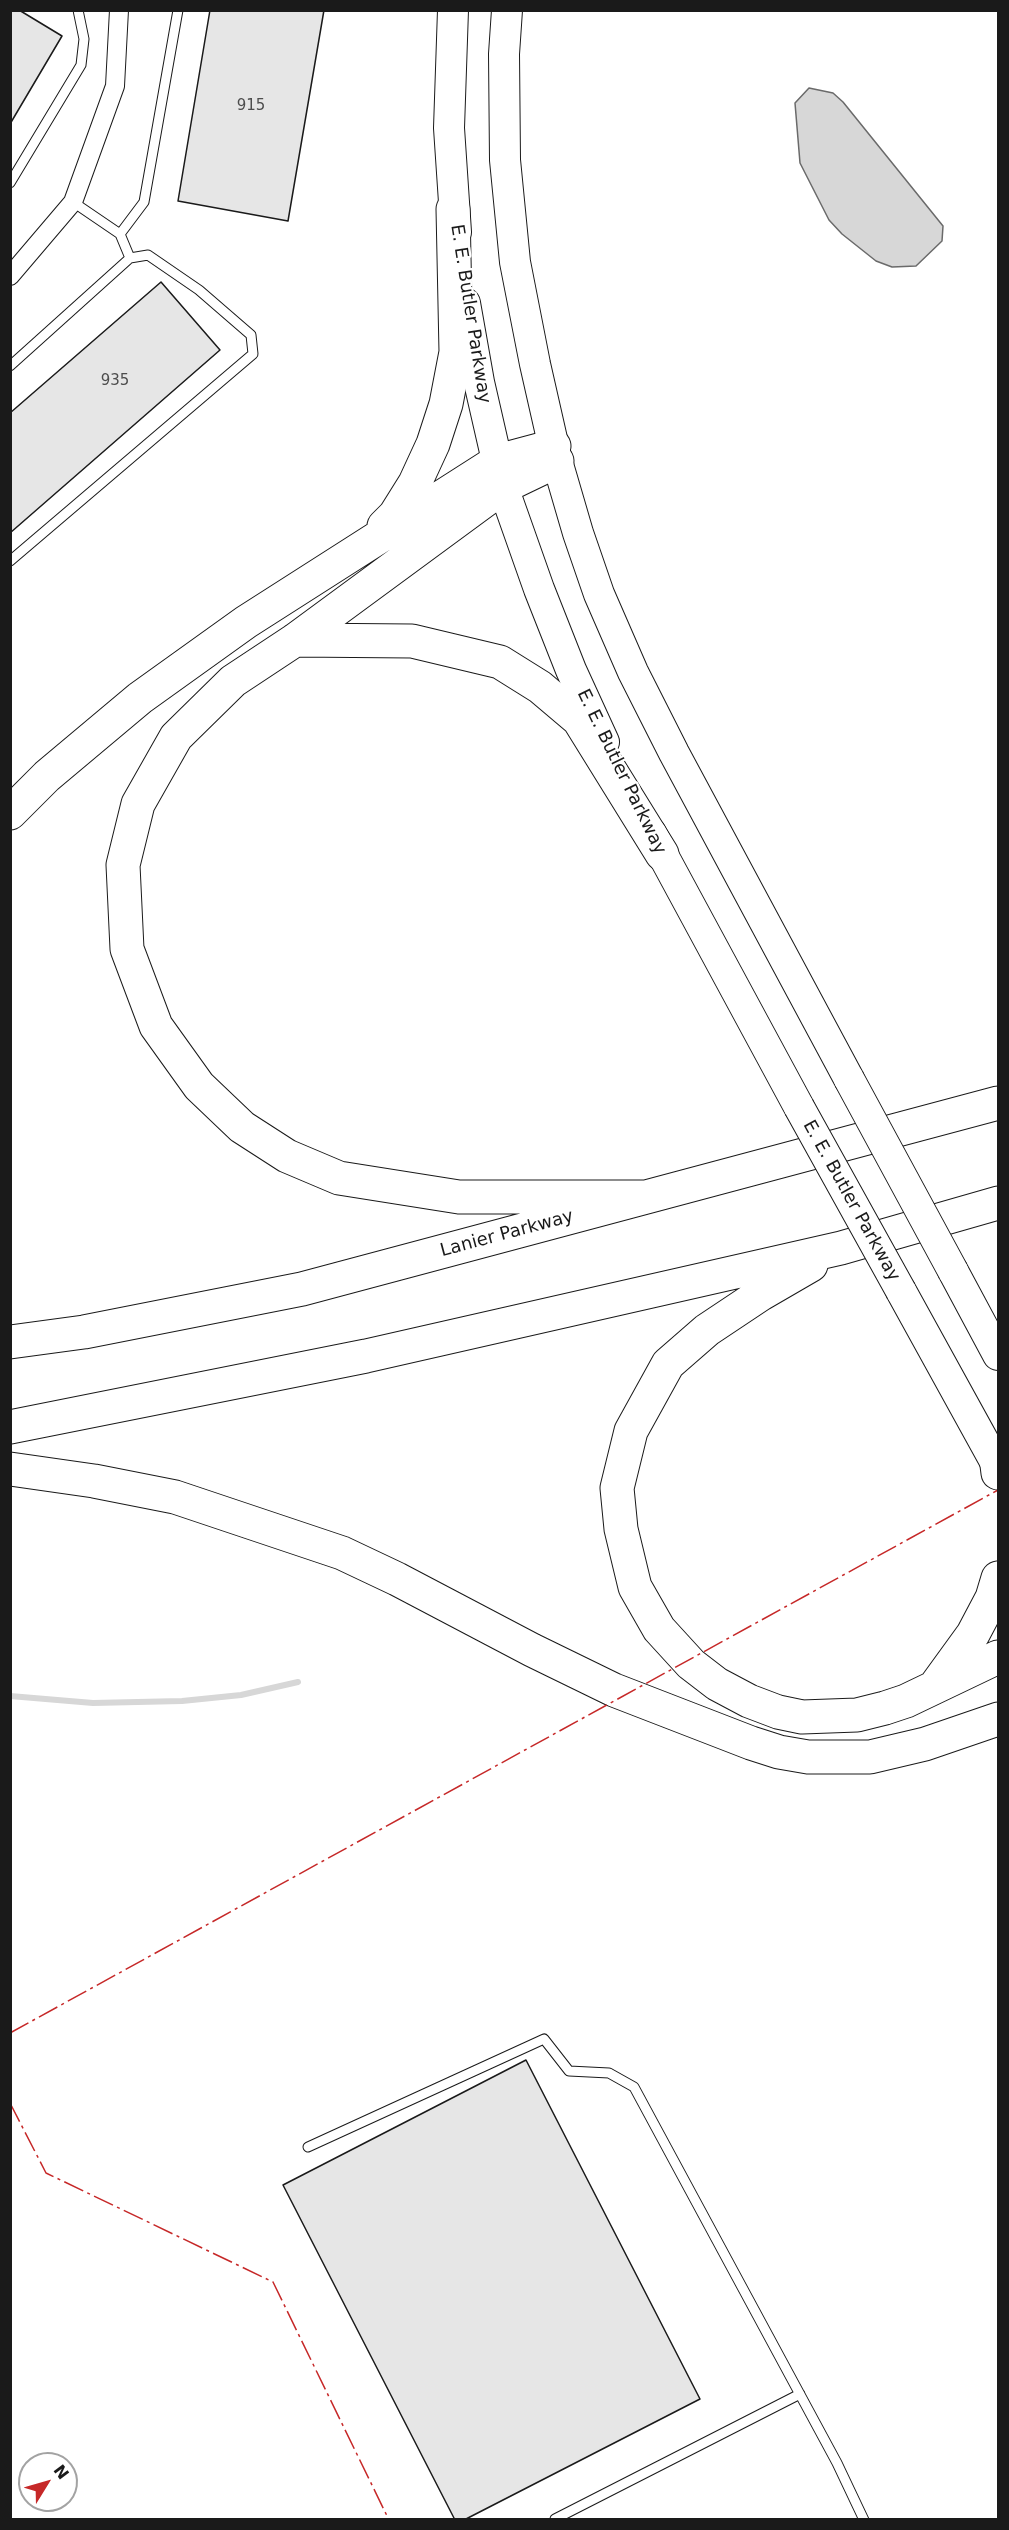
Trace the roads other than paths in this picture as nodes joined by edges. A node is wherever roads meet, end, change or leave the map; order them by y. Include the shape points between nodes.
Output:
1 (78, 10) edge
2 (119, 10) edge
3 (178, 10) edge
4 (453, 10) edge
5 (507, 10) edge
6 (10, 183) edge
7 (73, 202) junction
8 (453, 208) junction
9 (120, 234) junction
10 (130, 258) junction
11 (10, 276) edge
12 (10, 366) edge
13 (556, 453) junction
14 (501, 474) junction
15 (360, 549) junction
16 (10, 561) edge
17 (295, 640) junction
18 (10, 813) edge
19 (662, 854) junction
20 (999, 1103) edge
21 (644, 1197) junction
22 (999, 1203) edge
23 (841, 1248) junction
24 (10, 1342) edge
25 (999, 1355) edge
26 (10, 1427) edge
27 (998, 1468) edge
28 (10, 1469) edge
29 (999, 1578) edge
30 (999, 1657) edge
31 (934, 1687) junction
32 (999, 1706) edge
33 (999, 1719) edge
34 (954, 1734) junction
35 (308, 2147) dead end
36 (800, 2394) junction
37 (555, 2519) edge
38 (864, 2520) edge

1 - 6 lane via 84,39 81,65
2 - 7 street via 115,86
3 - 9 lane via 144,202
4 - 8 highway, E. E. Butler Parkway via 449,128
5 - 13 highway via 505,160 515,262
7 - 9 lane
7 - 11 street
8 - 14 highway, E. E. Butler Parkway via 465,306
8 - 15 highway via 456,352 446,404 415,483 395,515
9 - 10 lane
10 - 12 lane
10 - 16 lane via 148,255 199,290 251,335 253,354
13 - 14 highway
13 - 25 highway, bridge via 596,584 633,672
14 - 15 highway
14 - 17 highway
14 - 19 highway, E. E. Butler Parkway via 571,670
15 - 18 highway via 246,622 140,698 47,776
17 - 19 highway via 412,641 500,662 540,687 579,720
17 - 21 highway via 233,681 176,737 138,804 123,865 127,949 156,1026 199,1086 242,1127 287,1156 339,1178 459,1197
19 - 27 highway, E. E. Butler Parkway, bridge
20 - 21 highway, Lanier Parkway
21 - 24 highway, Lanier Parkway via 302,1289 84,1332
22 - 23 highway
23 - 26 highway via 366,1356
23 - 31 highway via 761,1293 707,1330 668,1364 631,1431 619,1471 621,1529 635,1587 659,1629 717,1684 749,1701 802,1718 834,1718 885,1708
28 - 34 highway via 175,1497 342,1553 614,1690 779,1752 808,1757 870,1757
29 - 31 highway via 974,1634
30 - 31 highway
32 - 34 highway
33 - 34 highway
35 - 36 lane via 544,2039 569,2071 609,2073 634,2087
36 - 37 lane
36 - 38 lane

